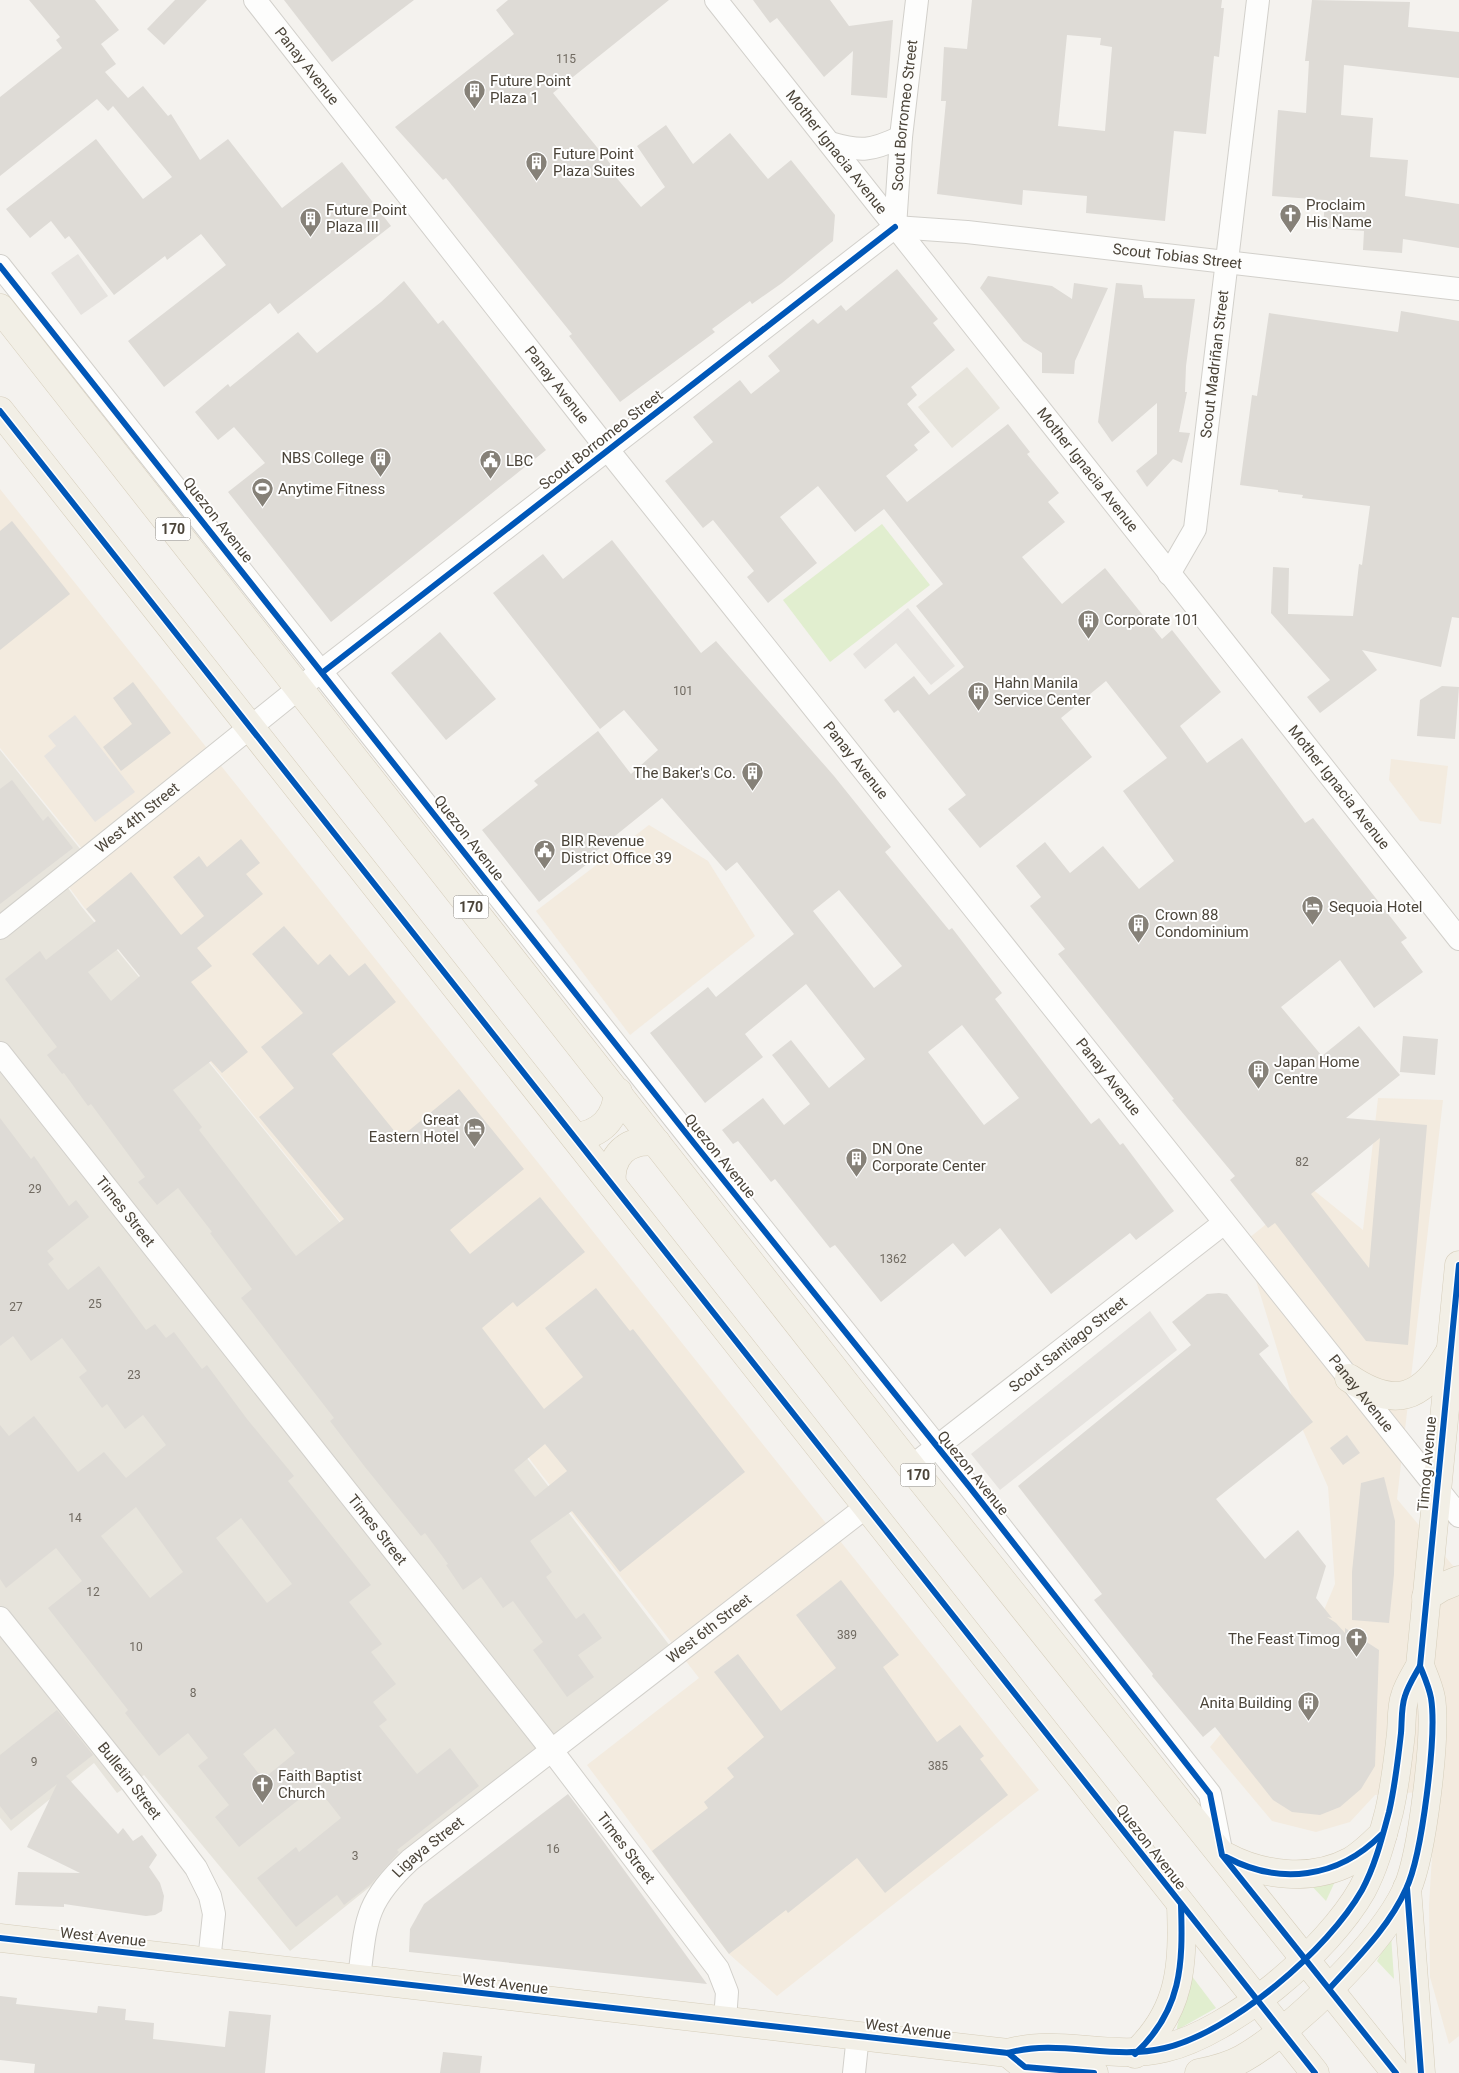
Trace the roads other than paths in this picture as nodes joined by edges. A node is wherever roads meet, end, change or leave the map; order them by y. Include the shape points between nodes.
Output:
1 (255, 0) edge
2 (716, 0) edge
3 (917, 0) edge
4 (1258, 0) edge
5 (901, 137) junction
6 (830, 143) junction
7 (895, 227) junction
8 (1228, 263) junction
9 (0, 266) edge
10 (1459, 289) edge
11 (0, 308) edge
12 (0, 411) edge
13 (608, 450) junction
14 (1169, 574) junction
15 (323, 672) junction
16 (298, 689) junction
17 (275, 707) joint
18 (251, 726) junction
19 (0, 928) edge
20 (1459, 940) edge
21 (0, 1053) edge
22 (618, 1092) junction
23 (575, 1137) junction
24 (656, 1142) junction
25 (612, 1184) junction
26 (1224, 1222) junction
27 (1459, 1265) edge
28 (1450, 1352) junction
29 (1349, 1378) junction
30 (937, 1447) junction
31 (911, 1467) junction
32 (1437, 1488) junction
33 (866, 1507) junction
34 (1459, 1516) edge
35 (1459, 1580) edge
36 (1426, 1597) junction
37 (0, 1618) edge
38 (1420, 1666) junction
39 (552, 1751) junction
40 (1383, 1834) junction
41 (1222, 1854) junction
42 (1407, 1888) junction
43 (1181, 1905) junction
44 (0, 1938) edge
45 (1306, 1958) junction
46 (209, 1962) junction
47 (359, 1979) junction
48 (1330, 1988) junction
49 (1256, 2001) junction
50 (725, 2020) junction
51 (1281, 2032) junction
52 (858, 2035) junction
53 (1135, 2054) junction
54 (1096, 2066) edge
55 (854, 2073) edge
56 (1199, 2073) edge
57 (1315, 2073) edge
58 (1396, 2073) edge
59 (1420, 2073) edge

1 - 13 street, Panay Avenue
2 - 6 street, Mother Ignacia Avenue
3 - 5 street, Scout Borromeo Street
4 - 8 street, Scout Madriñan Street
5 - 6 street via 883,146 855,150
5 - 7 street, Scout Borromeo Street
6 - 7 street, Mother Ignacia Avenue
7 - 8 street, Scout Tobias Street via 967,232
7 - 13 street, Scout Borromeo Street
7 - 14 street, Mother Ignacia Avenue
8 - 10 street, Scout Tobias Street
8 - 14 street, Scout Madriñan Street via 1195,530
9 - 15 street, Quezon Avenue / 170
11 - 16 main road, Quezon Avenue / 170
12 - 18 main road, Quezon Avenue
13 - 15 street, Scout Borromeo Street
13 - 26 street, Panay Avenue
14 - 20 street, Mother Ignacia Avenue
15 - 16 street, Scout Borromeo Street
15 - 30 street, Quezon Avenue / 170 via 692,1142
16 - 17 street, Scout Borromeo Street
16 - 22 main road, Quezon Avenue / 170
17 - 18 street, West 4th Street
18 - 19 street, West 4th Street
18 - 23 main road, Quezon Avenue
21 - 39 street, Times Street
22 - 23 main road via 614,1112 603,1128
22 - 24 main road, Quezon Avenue / 170
23 - 25 main road, Quezon Avenue
24 - 25 main road via 635,1142 622,1151 613,1164
24 - 31 main road, Quezon Avenue / 170
25 - 33 main road, Quezon Avenue
26 - 29 street, Panay Avenue
26 - 30 street, Scout Santiago Street
27 - 28 main road, Timog Avenue
28 - 29 main road via 1425,1386 1404,1396 1378,1394
28 - 32 main road, Timog Avenue
29 - 32 street, Panay Avenue
30 - 31 street, Scout Santiago Street
30 - 41 street, Quezon Avenue / 170 via 1210,1794
31 - 41 main road, Quezon Avenue / 170
32 - 34 street, Panay Avenue
32 - 36 main road, Timog Avenue
33 - 39 street, West 6th Street
33 - 43 main road, Quezon Avenue
35 - 36 main road
36 - 38 main road, Timog Avenue
37 - 46 street, Bulletin Street via 196,1868 210,1896 214,1914
38 - 40 main road, Timog Avenue via 1405,1696 1398,1759
38 - 42 main road, Timog Avenue via 1431,1698 1431,1746 1421,1827
39 - 47 street, Ligaya Street via 410,1860 390,1879 369,1913
39 - 50 street, Times Street via 718,1969 727,1992
40 - 41 main road via 1350,1861 1310,1873 1286,1874 1252,1869
40 - 45 main road, Timog Avenue via 1361,1891 1344,1917
41 - 45 main road, Quezon Avenue / 170
42 - 48 main road, Timog Avenue via 1382,1927
42 - 59 main road
43 - 49 main road, Quezon Avenue
43 - 53 main road via 1182,1944 1177,1986 1163,2022
44 - 46 main road, West Avenue
45 - 48 main road, Quezon Avenue / 170
45 - 49 main road, Timog Avenue
46 - 47 main road, West Avenue
47 - 50 main road, West Avenue
48 - 51 main road, Timog Avenue
48 - 58 main road, Quezon Avenue / 170
49 - 51 main road, Quezon Avenue
49 - 53 main road, West Avenue via 1191,2040
50 - 52 main road, West Avenue
51 - 56 main road via 1240,2060
51 - 57 main road, Quezon Avenue
52 - 54 main road, West Avenue via 1008,2054 1025,2067 1055,2059
52 - 55 street
53 - 54 main road, West Avenue

